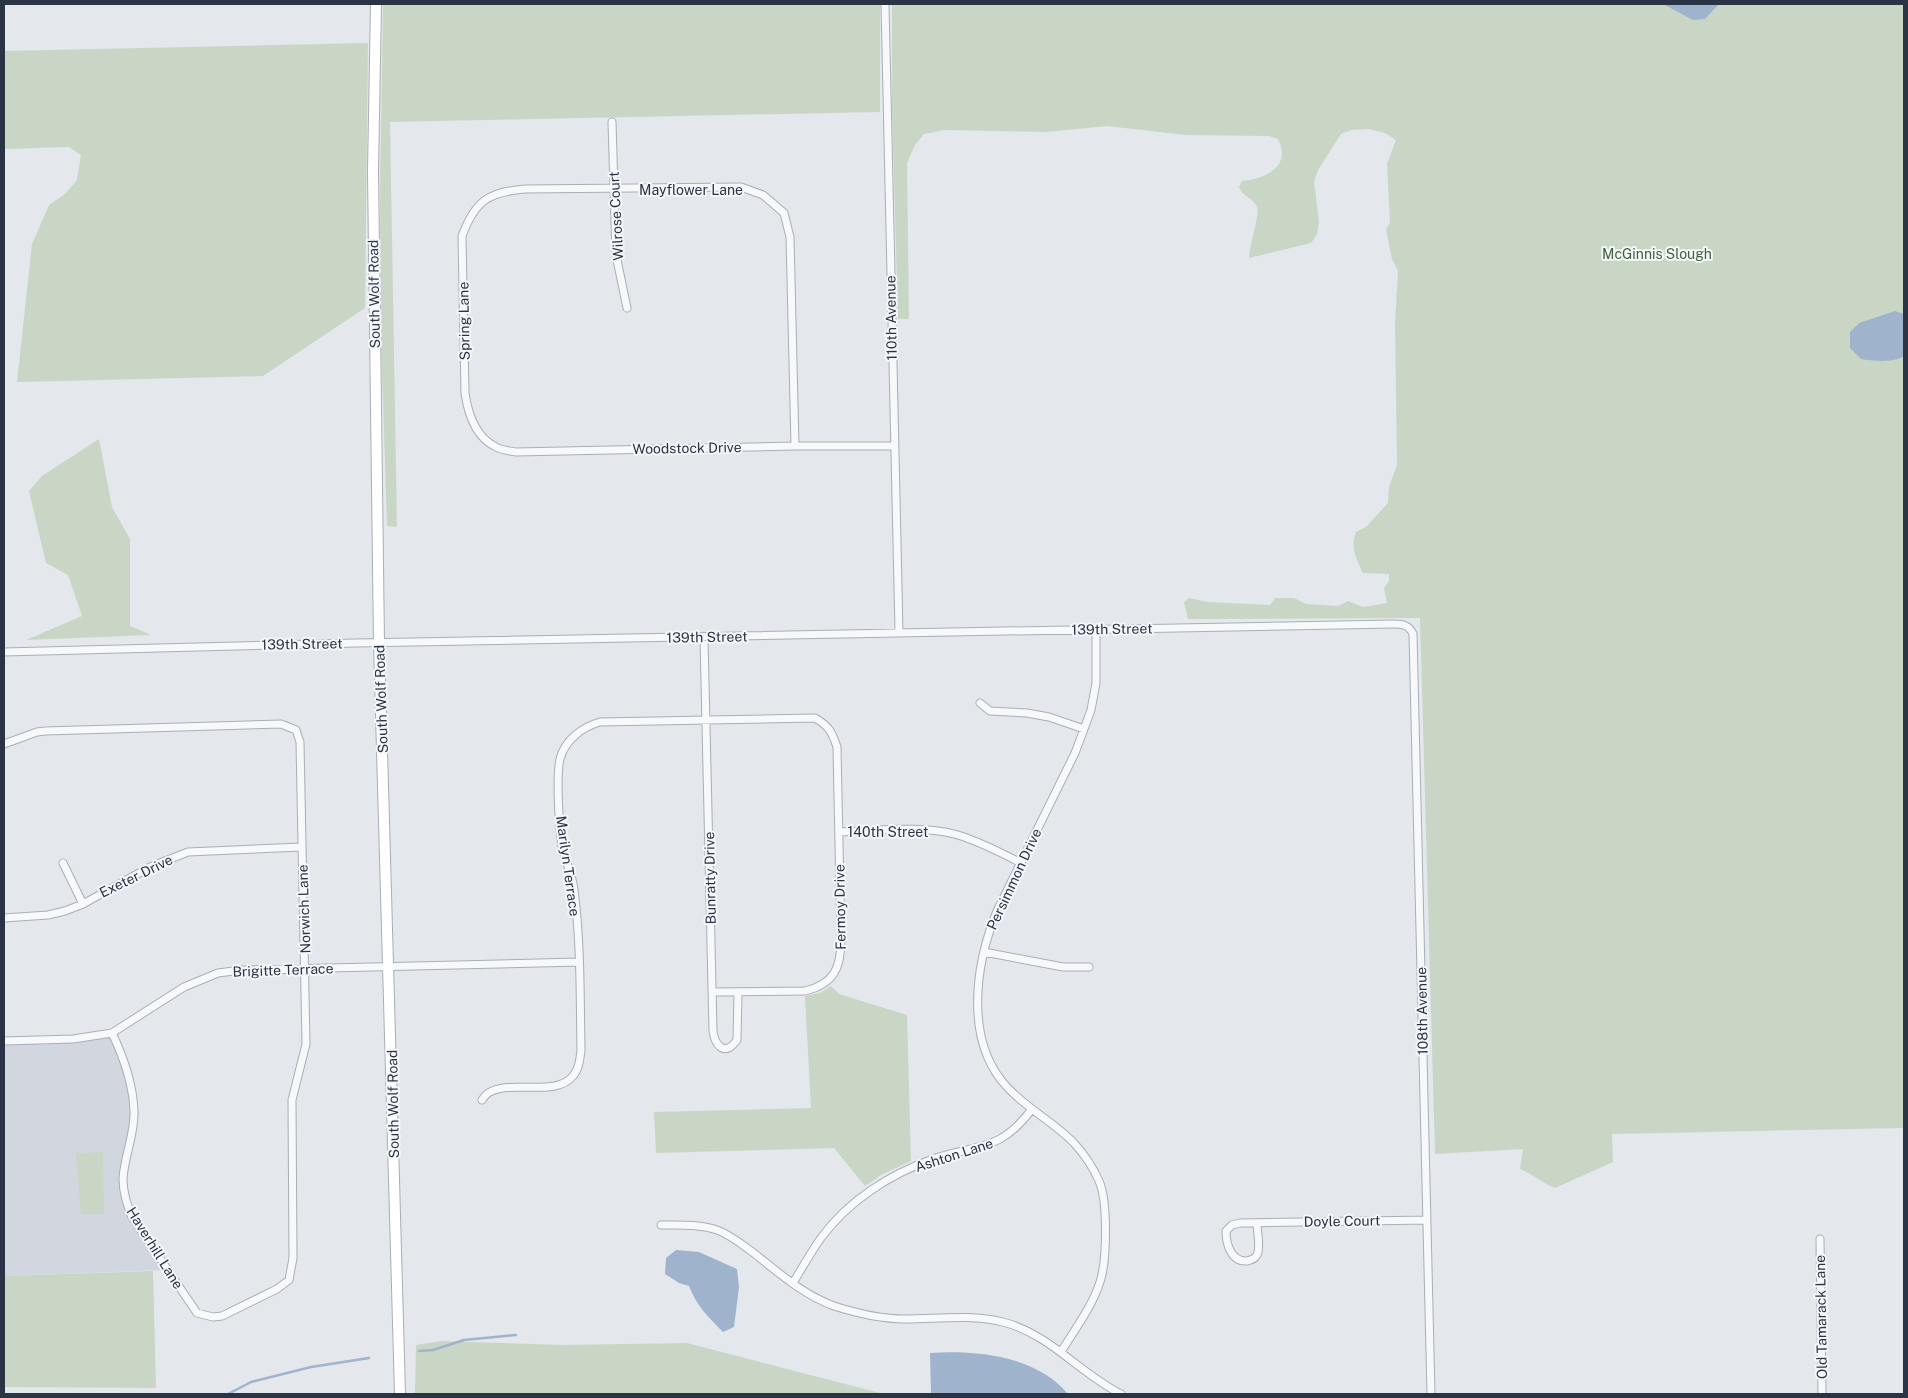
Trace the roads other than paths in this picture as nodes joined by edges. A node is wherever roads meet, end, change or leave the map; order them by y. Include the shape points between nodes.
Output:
1 (376, 4) edge
2 (885, 4) edge
3 (612, 122) dead end
4 (613, 190) junction
5 (480, 204) joint
6 (627, 308) dead end
7 (484, 439) joint
8 (795, 446) junction
9 (894, 446) junction
10 (1410, 628) joint
11 (1096, 629) junction
12 (899, 632) junction
13 (704, 638) junction
14 (380, 643) junction
15 (4, 652) edge
16 (980, 703) dead end
17 (706, 719) junction
18 (1084, 729) junction
19 (4, 744) edge
20 (839, 832) junction
21 (302, 847) junction
22 (63, 863) dead end
23 (1021, 863) junction
24 (83, 904) junction
25 (4, 918) edge
26 (984, 952) junction
27 (579, 962) junction
28 (390, 967) junction
29 (1089, 967) dead end
30 (306, 969) junction
31 (713, 992) junction
32 (738, 992) junction
33 (112, 1033) junction
34 (4, 1041) edge
35 (482, 1100) dead end
36 (1032, 1109) junction
37 (1427, 1220) junction
38 (1257, 1223) junction
39 (661, 1225) dead end
40 (1820, 1239) dead end
41 (793, 1283) junction
42 (197, 1313) joint
43 (1061, 1352) junction
44 (400, 1394) edge
45 (1121, 1394) edge
46 (1431, 1394) edge
47 (1822, 1394) edge

1 - 14 main road, South Wolf Road via 374,199
2 - 9 street, 110th Avenue
3 - 4 street, Wilrose Court
4 - 5 street, Mayflower Lane via 508,191 492,195
4 - 6 street, Wilrose Court via 616,255
4 - 8 street, Mayflower Lane via 741,187 763,195 784,213 790,237
5 - 7 street, Spring Lane via 469,218 462,236 464,373 468,412
7 - 8 street, Woodstock Drive via 496,448 516,452
8 - 9 street, Woodstock Drive
9 - 12 street, 110th Avenue
10 - 11 street, 139th Street via 1393,624
10 - 37 street, 108th Avenue via 1414,634
11 - 12 street, 139th Street
11 - 18 street, Persimmon Drive via 1096,683
12 - 13 street, 139th Street
13 - 14 street, 139th Street
13 - 17 street, Bunratty Drive
14 - 15 street, 139th Street
14 - 28 main road, South Wolf Road
16 - 18 street via 990,711 1049,717
17 - 20 street, Marilyn Terrace via 814,718 826,724 837,747
17 - 27 street, Marilyn Terrace via 591,724 571,739 562,754 559,769 560,828 574,888
17 - 31 street, Bunratty Drive
18 - 23 street, Persimmon Drive
19 - 21 street, Norwich Lane via 45,731 281,724 296,730 300,742
20 - 23 street, 140th Street via 926,830 956,835 984,844
20 - 32 street, Fermoy Drive via 841,957 830,980 819,988 805,991
21 - 24 street, Exeter Drive via 188,852 150,866
21 - 30 street, Norwich Lane
22 - 24 street
23 - 26 street, Persimmon Drive via 989,931
24 - 25 street, Exeter Drive via 48,915
26 - 29 street via 1049,965
26 - 36 street, Persimmon Drive via 978,1005 986,1053 1007,1087
27 - 28 street, Brigitte Terrace
27 - 35 street, Marilyn Terrace via 581,1050 573,1076 555,1086 502,1088 490,1092
28 - 30 street, Brigitte Terrace
28 - 44 main road, South Wolf Road
30 - 33 street, Brigitte Terrace via 242,970 218,974 184,987
30 - 42 street, Norwich Lane via 306,1044 292,1100 293,1258 289,1280 222,1316
31 - 32 street, Fermoy Drive
31 - 32 street, Bunratty Drive via 714,1041 725,1049 738,1040
33 - 34 street, Brigitte Terrace via 74,1039
33 - 42 street, Haverhill Lane via 126,1063 134,1112 123,1179 125,1199 132,1217
36 - 41 street, Ashton Lane via 1022,1124 1008,1135 990,1144 933,1159 883,1183 860,1199 821,1237
36 - 43 street, Persimmon Drive via 1074,1143 1088,1160 1100,1182 1104,1209 1104,1256 1100,1281 1092,1303
37 - 38 street, Doyle Court
37 - 46 street, 108th Avenue
38 - 38 street, Doyle Court via 1228,1227 1226,1238 1235,1258 1247,1261 1257,1255
39 - 41 street via 719,1230
40 - 47 street, Old Tamarack Lane
41 - 43 street via 814,1298 878,1317 962,1317 1001,1322 1031,1332
43 - 45 street

